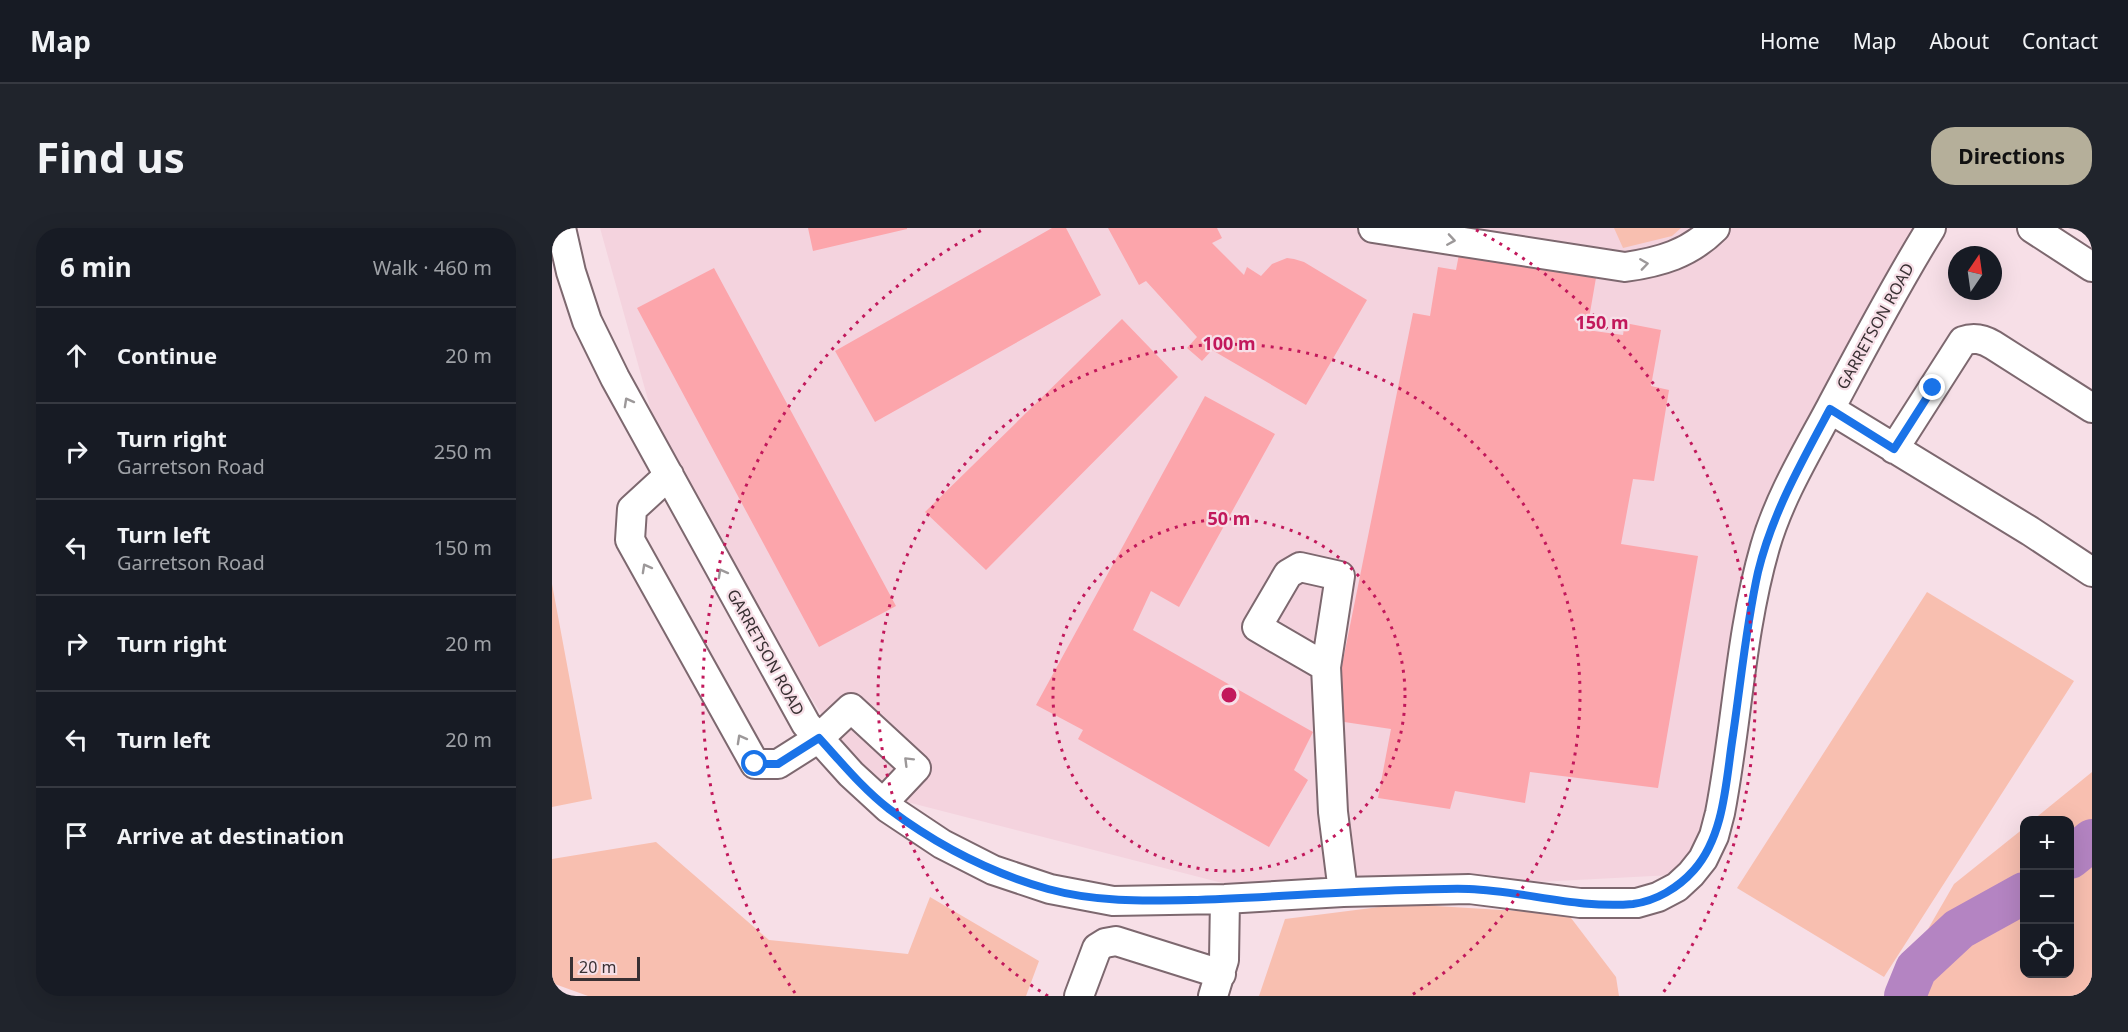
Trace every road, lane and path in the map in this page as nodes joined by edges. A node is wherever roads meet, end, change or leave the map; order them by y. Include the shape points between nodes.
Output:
1 (561, 228) edge
2 (1373, 228) edge
3 (1715, 228) edge
4 (1931, 228) edge
5 (2032, 228) edge
6 (2092, 267) edge
7 (2092, 408) edge
8 (1830, 409) junction
9 (1894, 449) junction
10 (669, 475) junction
11 (2092, 572) edge
12 (1326, 667) dead end
13 (819, 738) junction
14 (883, 803) junction
15 (1343, 892) junction
16 (1225, 899) junction
17 (1217, 985) edge
18 (1079, 996) edge

10 -> 1 street, GARRETSON ROAD via 587,321
2 -> 3 street via 1625,267 1653,263 1686,250
4 - 8 street, GARRETSON ROAD
5 - 6 street
7 - 9 street via 1985,340 1972,338 1963,341
8 - 9 street
8 - 15 street, GARRETSON ROAD via 1779,507 1766,544 1752,599 1720,813 1714,836 1691,874 1658,897 1637,903 1580,903 1469,889
9 - 11 street
13 -> 10 street, GARRETSON ROAD via 806,724
13 -> 10 street via 778,764 755,764 630,540 632,509
12 - 15 street via 1333,812
13 - 14 street, GARRETSON ROAD
14 -> 13 street via 916,768 851,708
14 - 16 street, GARRETSON ROAD via 942,844 993,870 1050,890 1113,901
15 - 16 street, GARRETSON ROAD
16 - 17 street via 1225,944
17 - 18 street via 1116,941 1097,948

